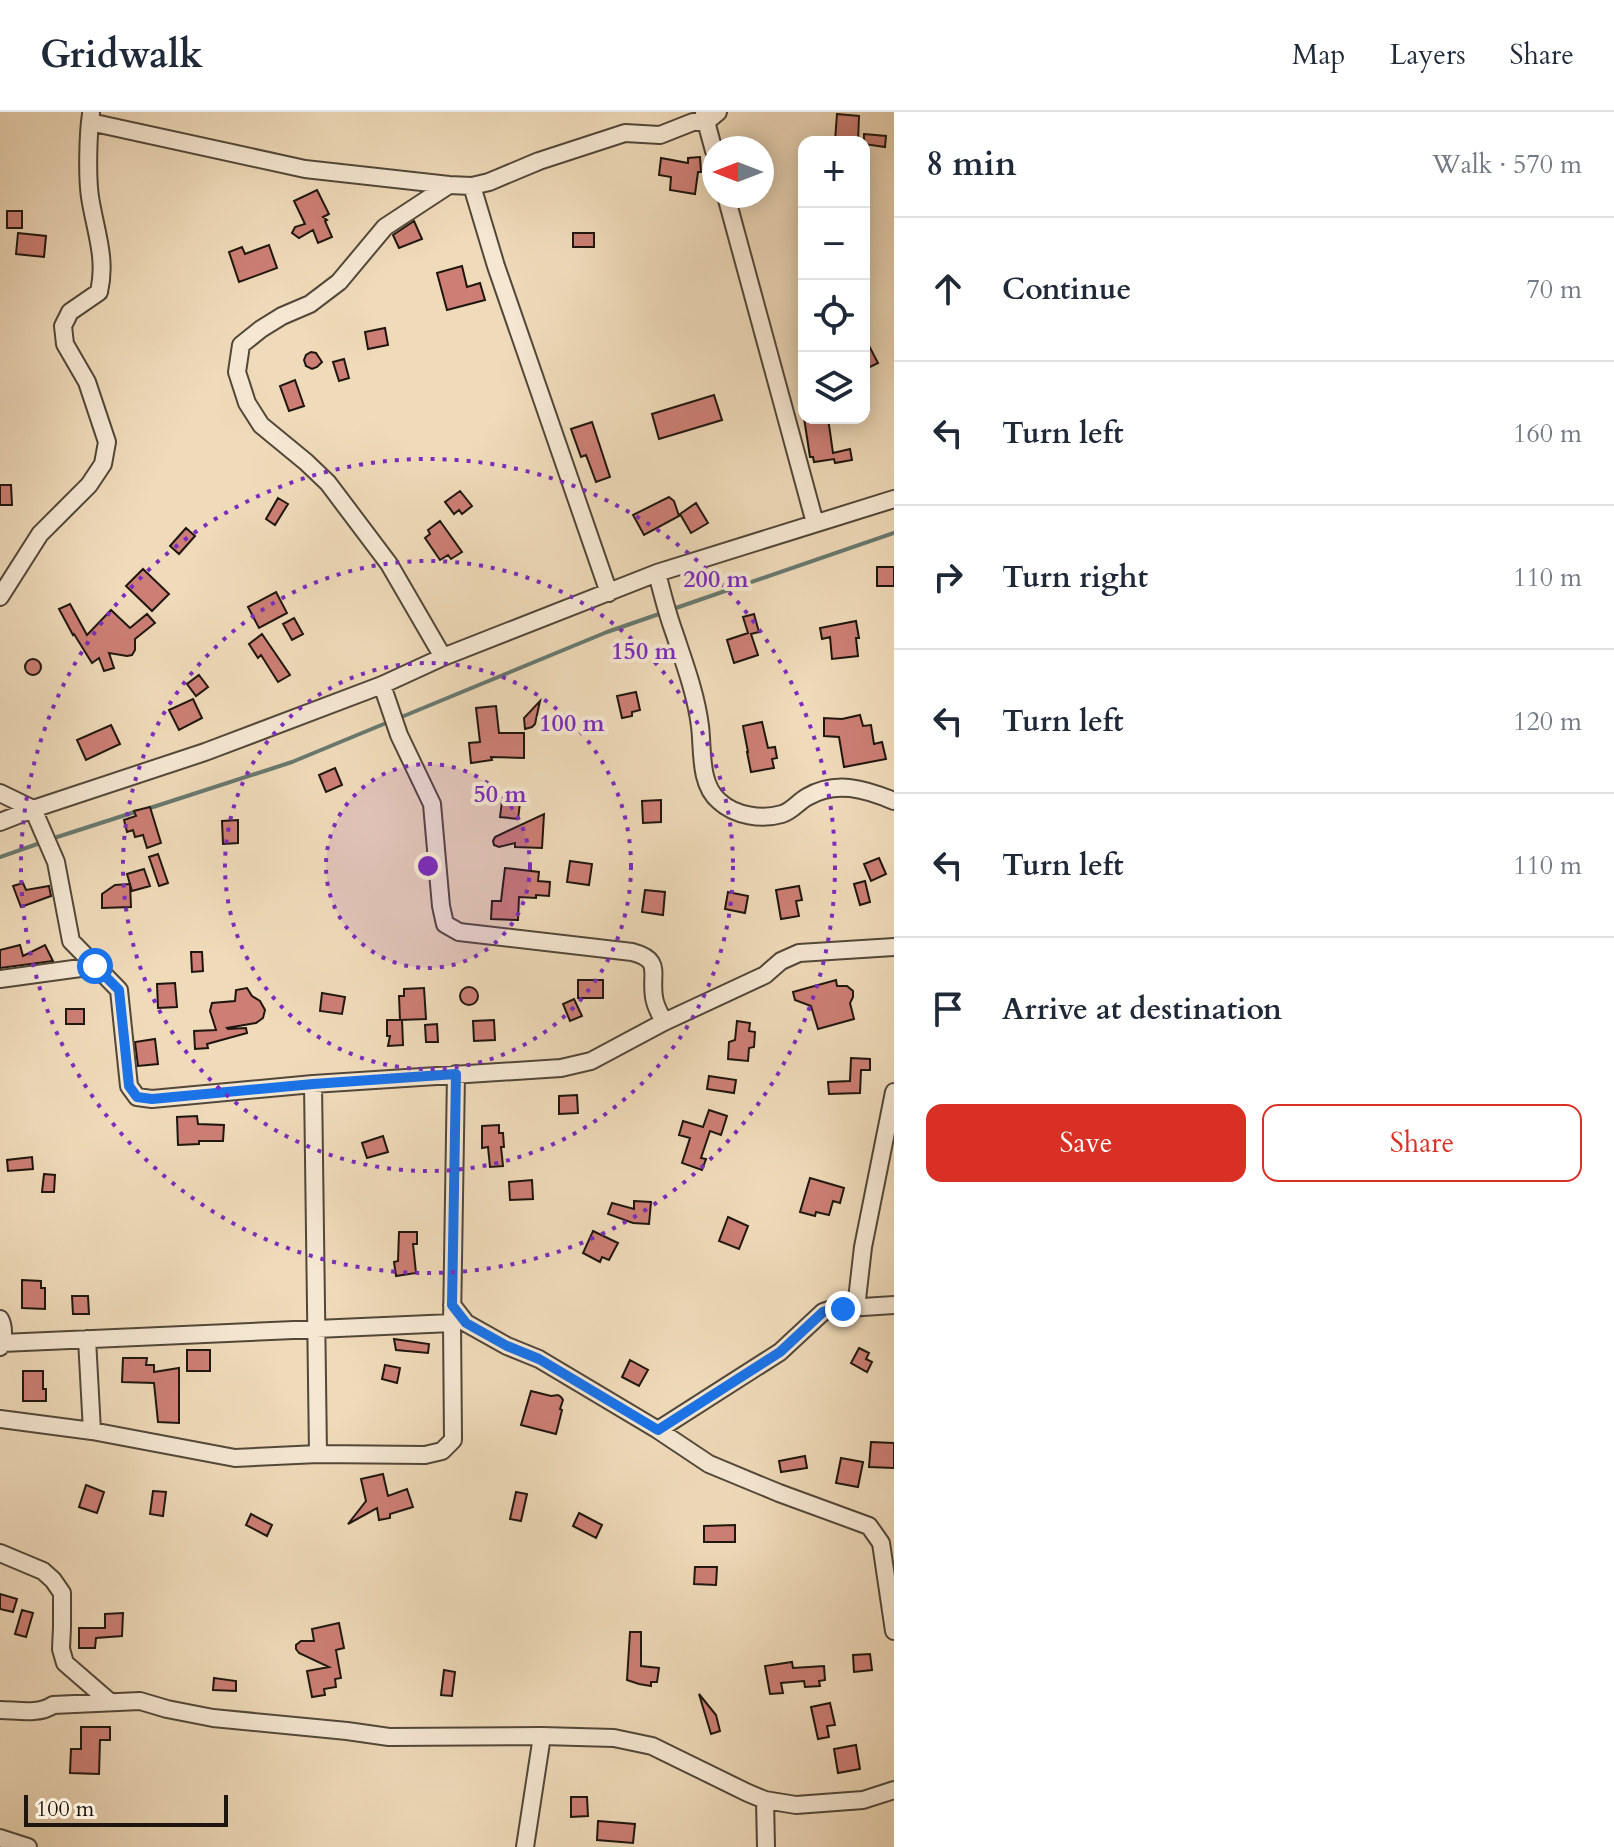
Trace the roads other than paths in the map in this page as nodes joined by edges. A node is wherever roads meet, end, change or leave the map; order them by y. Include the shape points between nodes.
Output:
1 (710, 115) edge
2 (90, 117) edge
3 (712, 136) edge
4 (449, 185) junction
5 (472, 186) junction
6 (729, 208) edge
7 (894, 499) edge
8 (815, 523) junction
9 (657, 573) junction
10 (609, 593) junction
11 (0, 597) edge
12 (443, 657) junction
13 (382, 685) junction
14 (0, 793) edge
15 (894, 801) edge
16 (33, 809) junction
17 (0, 822) edge
18 (894, 947) edge
19 (95, 966) junction
20 (0, 979) edge
21 (664, 1022) junction
22 (456, 1074) junction
23 (313, 1084) junction
24 (894, 1092) edge
25 (894, 1305) edge
26 (856, 1308) junction
27 (452, 1314) junction
28 (0, 1319) edge
29 (317, 1328) junction
30 (482, 1332) junction
31 (87, 1339) junction
32 (1, 1345) edge
33 (452, 1356) junction
34 (0, 1419) edge
35 (658, 1430) junction
36 (92, 1431) junction
37 (318, 1454) junction
38 (0, 1553) edge
39 (894, 1631) edge
40 (110, 1702) junction
41 (0, 1710) edge
42 (542, 1736) junction
43 (894, 1790) edge
44 (765, 1800) junction
45 (0, 1838) edge
46 (28, 1847) edge
47 (525, 1847) edge
48 (766, 1847) edge

1 - 3 street
1 - 5 street via 660,135 625,133
2 - 4 street via 305,169
2 - 11 street via 89,194 103,275 99,292 70,312 63,326 65,344 87,382 107,442 103,464 40,534
4 - 5 street
4 - 12 street via 385,227 339,282 241,345 237,372 261,425 328,483 389,564
5 - 10 street
6 - 8 street
7 - 8 street
8 - 9 street
9 - 10 street
9 - 15 street via 700,723 705,778 718,800 740,814 770,818 788,813 822,789 845,786
10 - 12 street
12 - 13 street
13 - 16 street
13 - 21 street via 432,804 445,924 459,932 646,956
14 - 16 street
16 - 17 street
16 - 19 street via 56,862 71,941
18 - 21 street via 799,953 765,975
19 - 20 street
19 - 23 street via 119,990 129,1086 137,1097
21 - 22 street via 591,1061 561,1068
22 - 23 street
22 - 27 street
23 - 29 street
24 - 26 street
25 - 26 street
26 - 35 street via 823,1312 780,1352
27 - 29 street
27 - 30 street
27 - 33 street
28 - 32 street
29 - 31 street
29 - 37 street
30 - 33 street
30 - 35 street via 539,1359
31 - 32 street
31 - 36 street
33 - 37 street via 453,1440 442,1451
34 - 36 street
35 - 39 street via 709,1464 869,1526 881,1543
36 - 37 street via 235,1458
38 - 40 street via 53,1580 62,1593 65,1663
40 - 41 street
40 - 42 street via 140,1701 213,1718 389,1737
42 - 44 street via 614,1738 652,1746
42 - 47 street
43 - 44 street via 863,1800 796,1805
44 - 48 street
45 - 46 street

